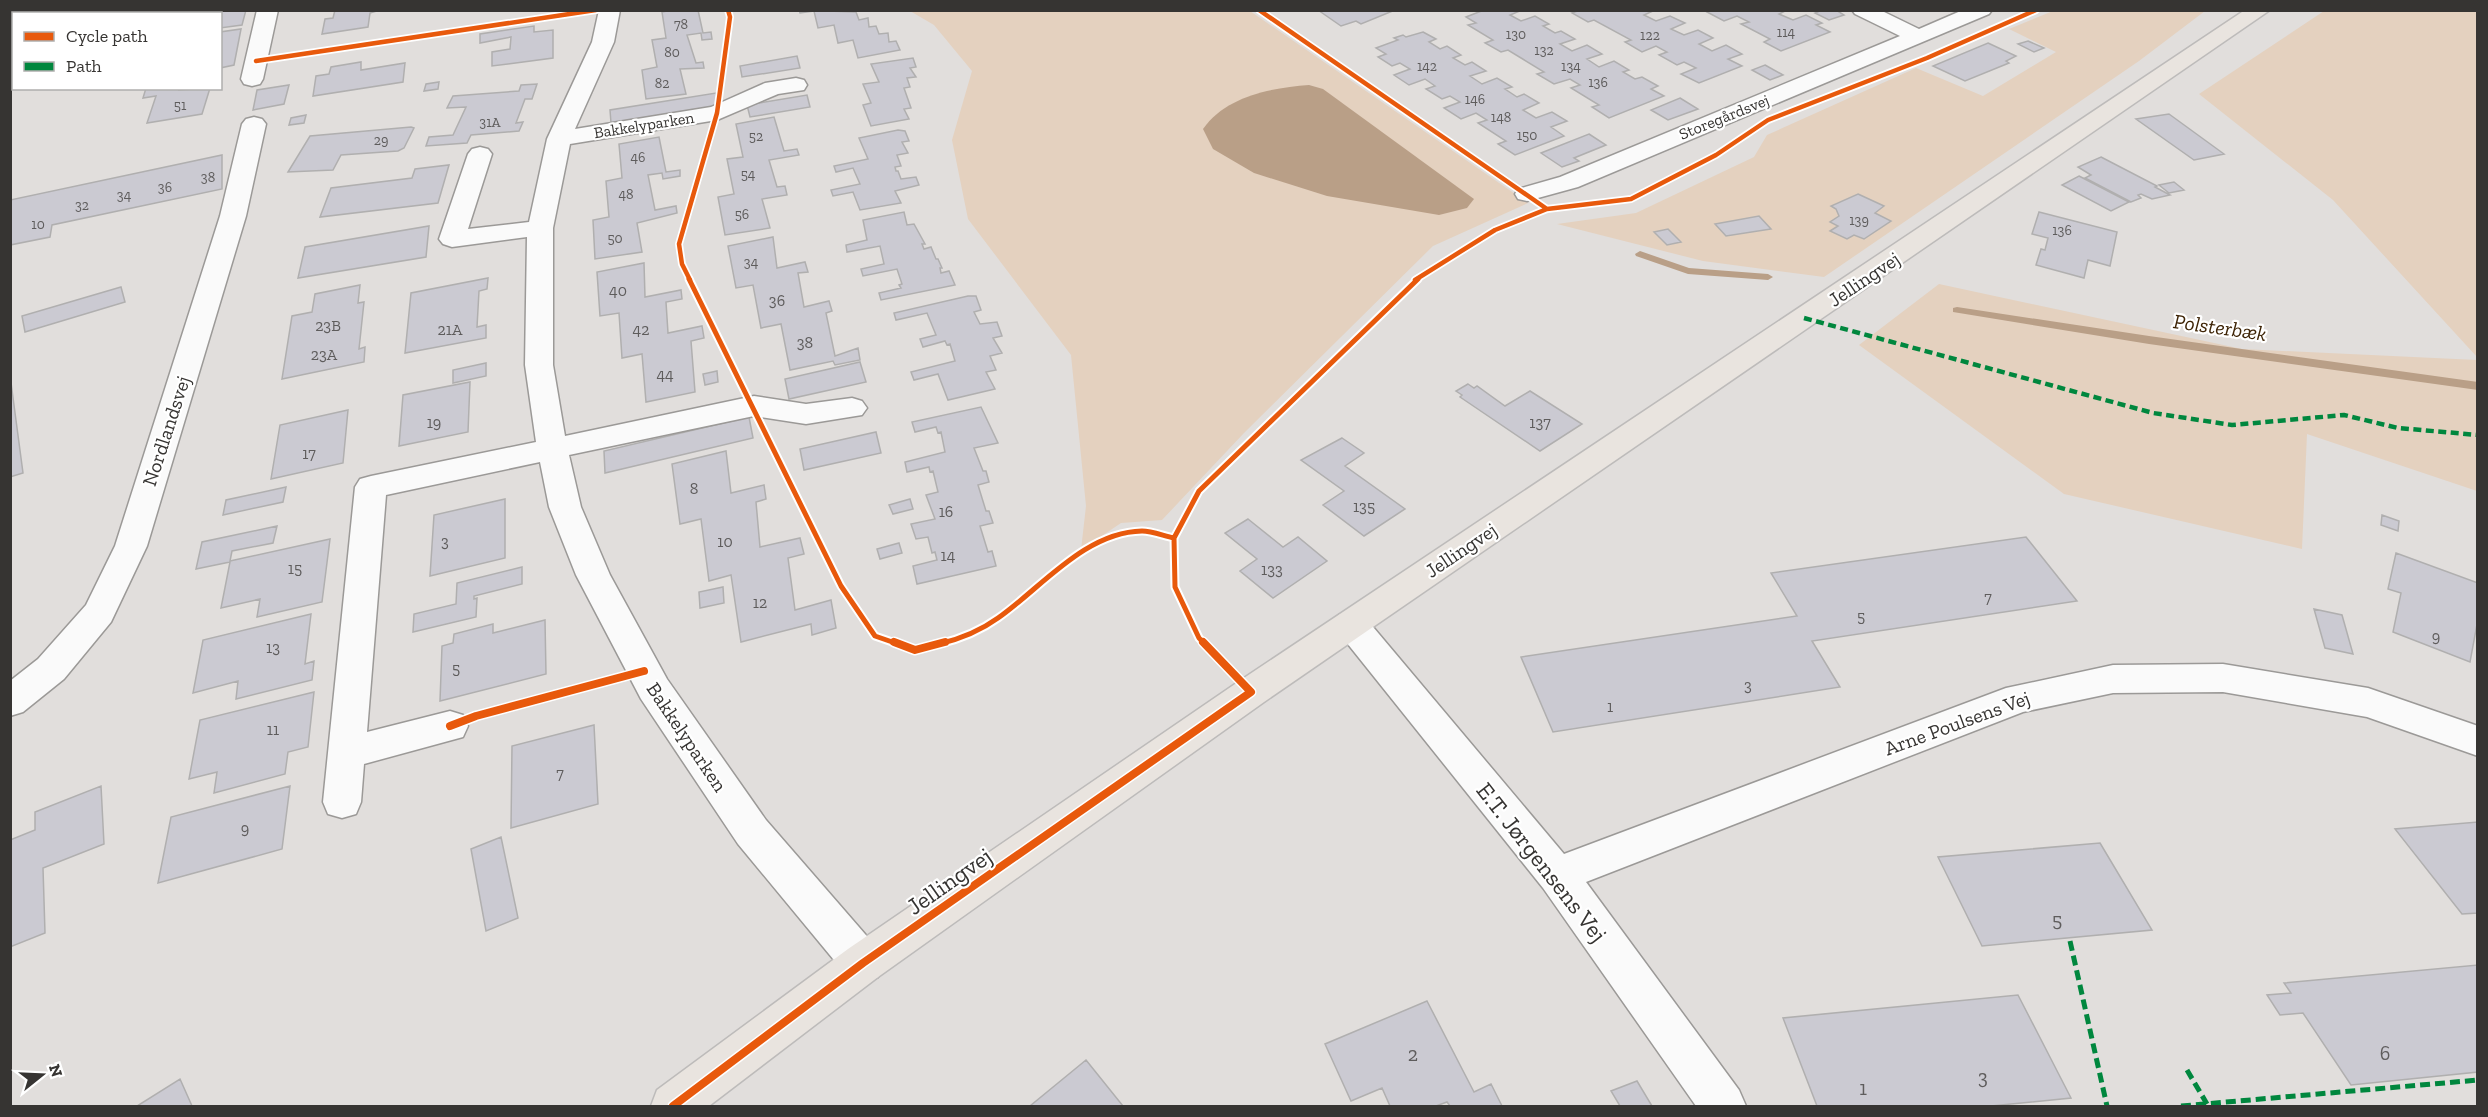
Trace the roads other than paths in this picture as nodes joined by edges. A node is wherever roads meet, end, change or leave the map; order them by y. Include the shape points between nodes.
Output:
1 (268, 10) edge
2 (610, 10) edge
3 (1862, 10) edge
4 (1982, 10) edge
5 (2260, 10) edge
6 (1919, 37) junction
7 (252, 79) dead end
8 (796, 85) dead end
9 (254, 124) dead end
10 (559, 139) junction
11 (480, 154) dead end
12 (1527, 194) dead end
13 (540, 228) junction
14 (852, 408) dead end
15 (552, 447) junction
16 (1351, 624) junction
17 (10, 702) edge
18 (450, 726) dead end
19 (2478, 741) edge
20 (347, 753) junction
21 (342, 802) dead end
22 (1557, 875) junction
23 (863, 963) junction
24 (672, 1107) edge
25 (1723, 1107) edge

1 - 7 street
2 - 10 street, Bakkelyparken via 603,42
3 - 6 street
4 - 6 street, Storegårdsvej
5 - 16 main road, Jellingvej
6 - 12 street, Storegårdsvej via 1569,182
8 - 10 street, Bakkelyparken via 773,88 717,113
9 - 17 street, Nordlandsvej via 234,216 131,546 99,613 51,669
10 - 13 street, Bakkelyparken
11 - 13 street via 452,239
13 - 15 street, Bakkelyparken via 539,365
14 - 15 street via 806,414 754,406
15 - 20 street via 371,487
15 - 23 street, Bakkelyparken via 565,507 593,575 654,689 752,832
16 - 22 street, E.T. Jørgensens Vej
16 - 23 main road, Jellingvej
18 - 20 street
19 - 22 street, Arne Poulsens Vej via 2368,703 2234,680 2113,679 2019,698
20 - 21 street
22 - 25 street, E.T. Jørgensens Vej
23 - 24 main road, Jellingvej

